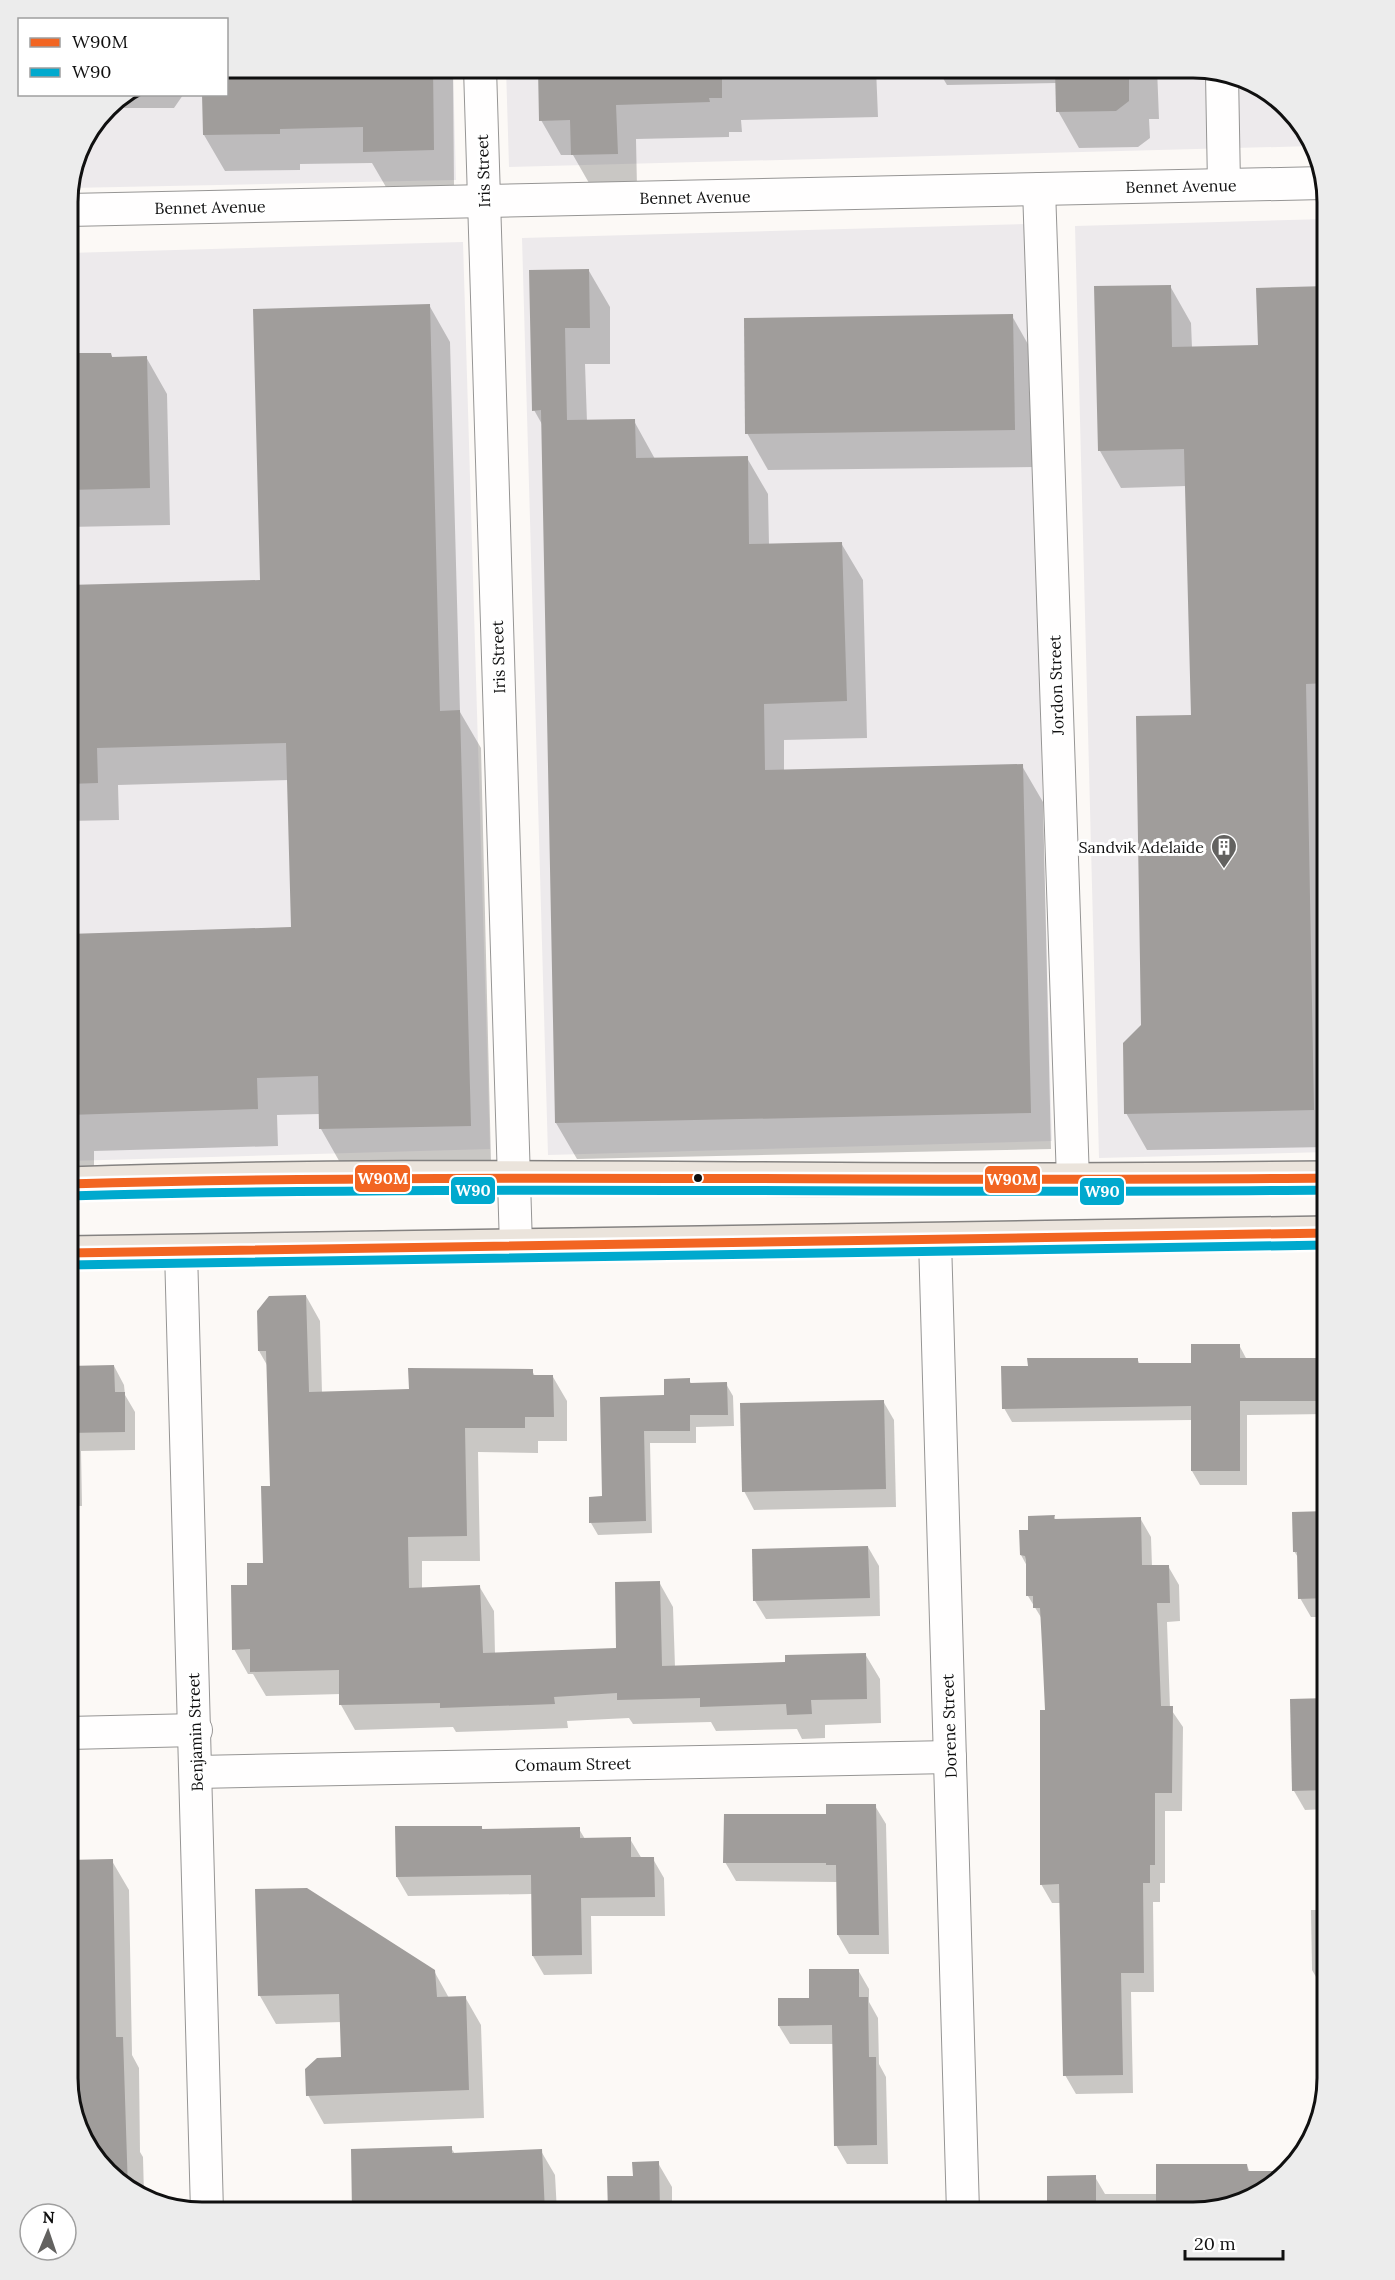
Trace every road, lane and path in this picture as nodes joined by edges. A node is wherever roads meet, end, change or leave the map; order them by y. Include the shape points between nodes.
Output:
1 (480, 78) edge
2 (1222, 82) edge
3 (1316, 183) edge
4 (1224, 185) junction
5 (1039, 189) junction
6 (484, 201) junction
7 (78, 210) edge
8 (514, 1177) junction
9 (1317, 1178) edge
10 (1073, 1180) junction
11 (78, 1184) edge
12 (1317, 1233) edge
13 (936, 1240) junction
14 (516, 1246) junction
15 (181, 1251) junction
16 (78, 1253) edge
17 (196, 1730) junction
18 (78, 1733) edge
19 (950, 1757) junction
20 (197, 1772) junction
21 (207, 2202) edge
22 (963, 2202) edge

1 - 6 street, Iris Street
2 - 4 street
3 - 4 street, Bennet Avenue
4 - 5 street, Bennet Avenue
5 - 6 street, Bennet Avenue
5 - 10 street, Jordon Street
6 - 7 street, Bennet Avenue
6 - 8 street, Iris Street
8 - 10 main road
8 - 11 main road
8 - 14 street, Iris Street
9 - 10 main road
12 - 13 main road
13 - 14 main road
13 - 19 street, Dorene Street
14 - 15 main road
15 - 16 main road
15 - 17 street, Benjamin Street
17 - 18 street
17 - 20 street, Benjamin Street
19 - 20 street, Comaum Street
19 - 22 street, Dorene Street
20 - 21 street, Benjamin Street

